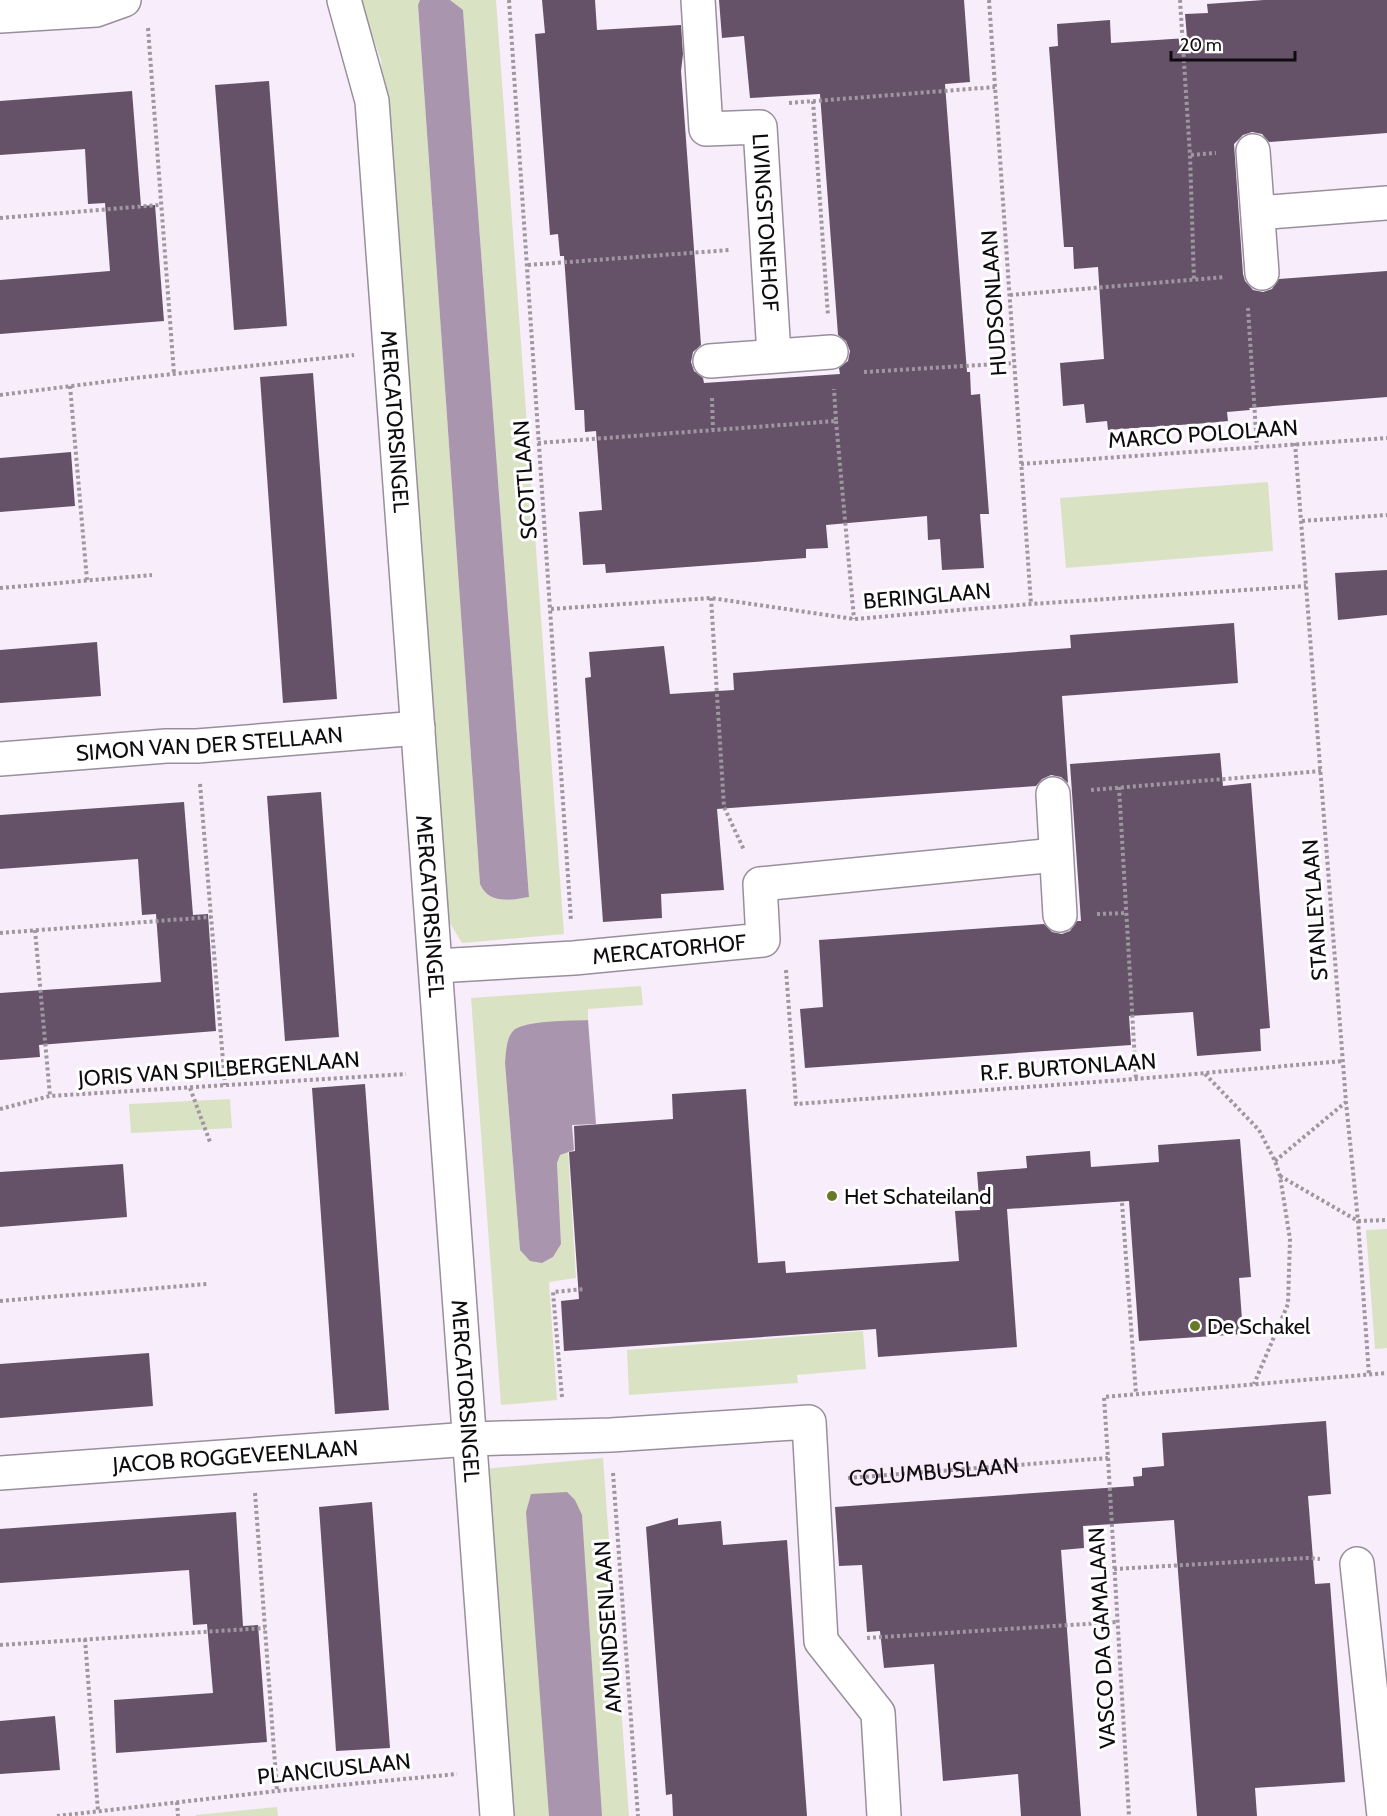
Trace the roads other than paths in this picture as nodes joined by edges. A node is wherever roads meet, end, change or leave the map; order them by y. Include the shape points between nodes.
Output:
1 (124, 0) edge
2 (344, 0) edge
3 (698, 0) edge
4 (0, 16) edge
5 (1253, 151) dead end
6 (1387, 203) edge
7 (1258, 213) junction
8 (1254, 274) road end
9 (774, 355) junction
10 (710, 361) dead end
11 (832, 363) road end
12 (418, 728) junction
13 (0, 759) edge
14 (1053, 794) road end
15 (1056, 855) junction
16 (1060, 915) dead end
17 (436, 966) junction
18 (470, 1439) junction
19 (0, 1473) edge
20 (1357, 1564) road end
21 (497, 1816) edge
22 (884, 1816) edge
23 (1384, 1816) edge

1 - 4 street via 96,10
2 - 12 street, MERCATORSINGEL via 372,101
3 - 9 street, LIVINGSTONEHOF via 706,129 760,128
5 - 7 street
6 - 7 street
7 - 8 street
9 - 10 street
9 - 11 street
12 - 13 street, SIMON VAN DER STELLAAN
12 - 17 street, MERCATORSINGEL
14 - 15 street
15 - 16 street
15 - 17 street, MERCATORHOF via 760,884 763,940
17 - 18 street, MERCATORSINGEL
18 - 19 street, JACOB ROGGEVEENLAAN
18 - 21 street, MERCATORSINGEL
18 - 22 street via 611,1435 808,1422 821,1641 878,1713
20 - 23 street

